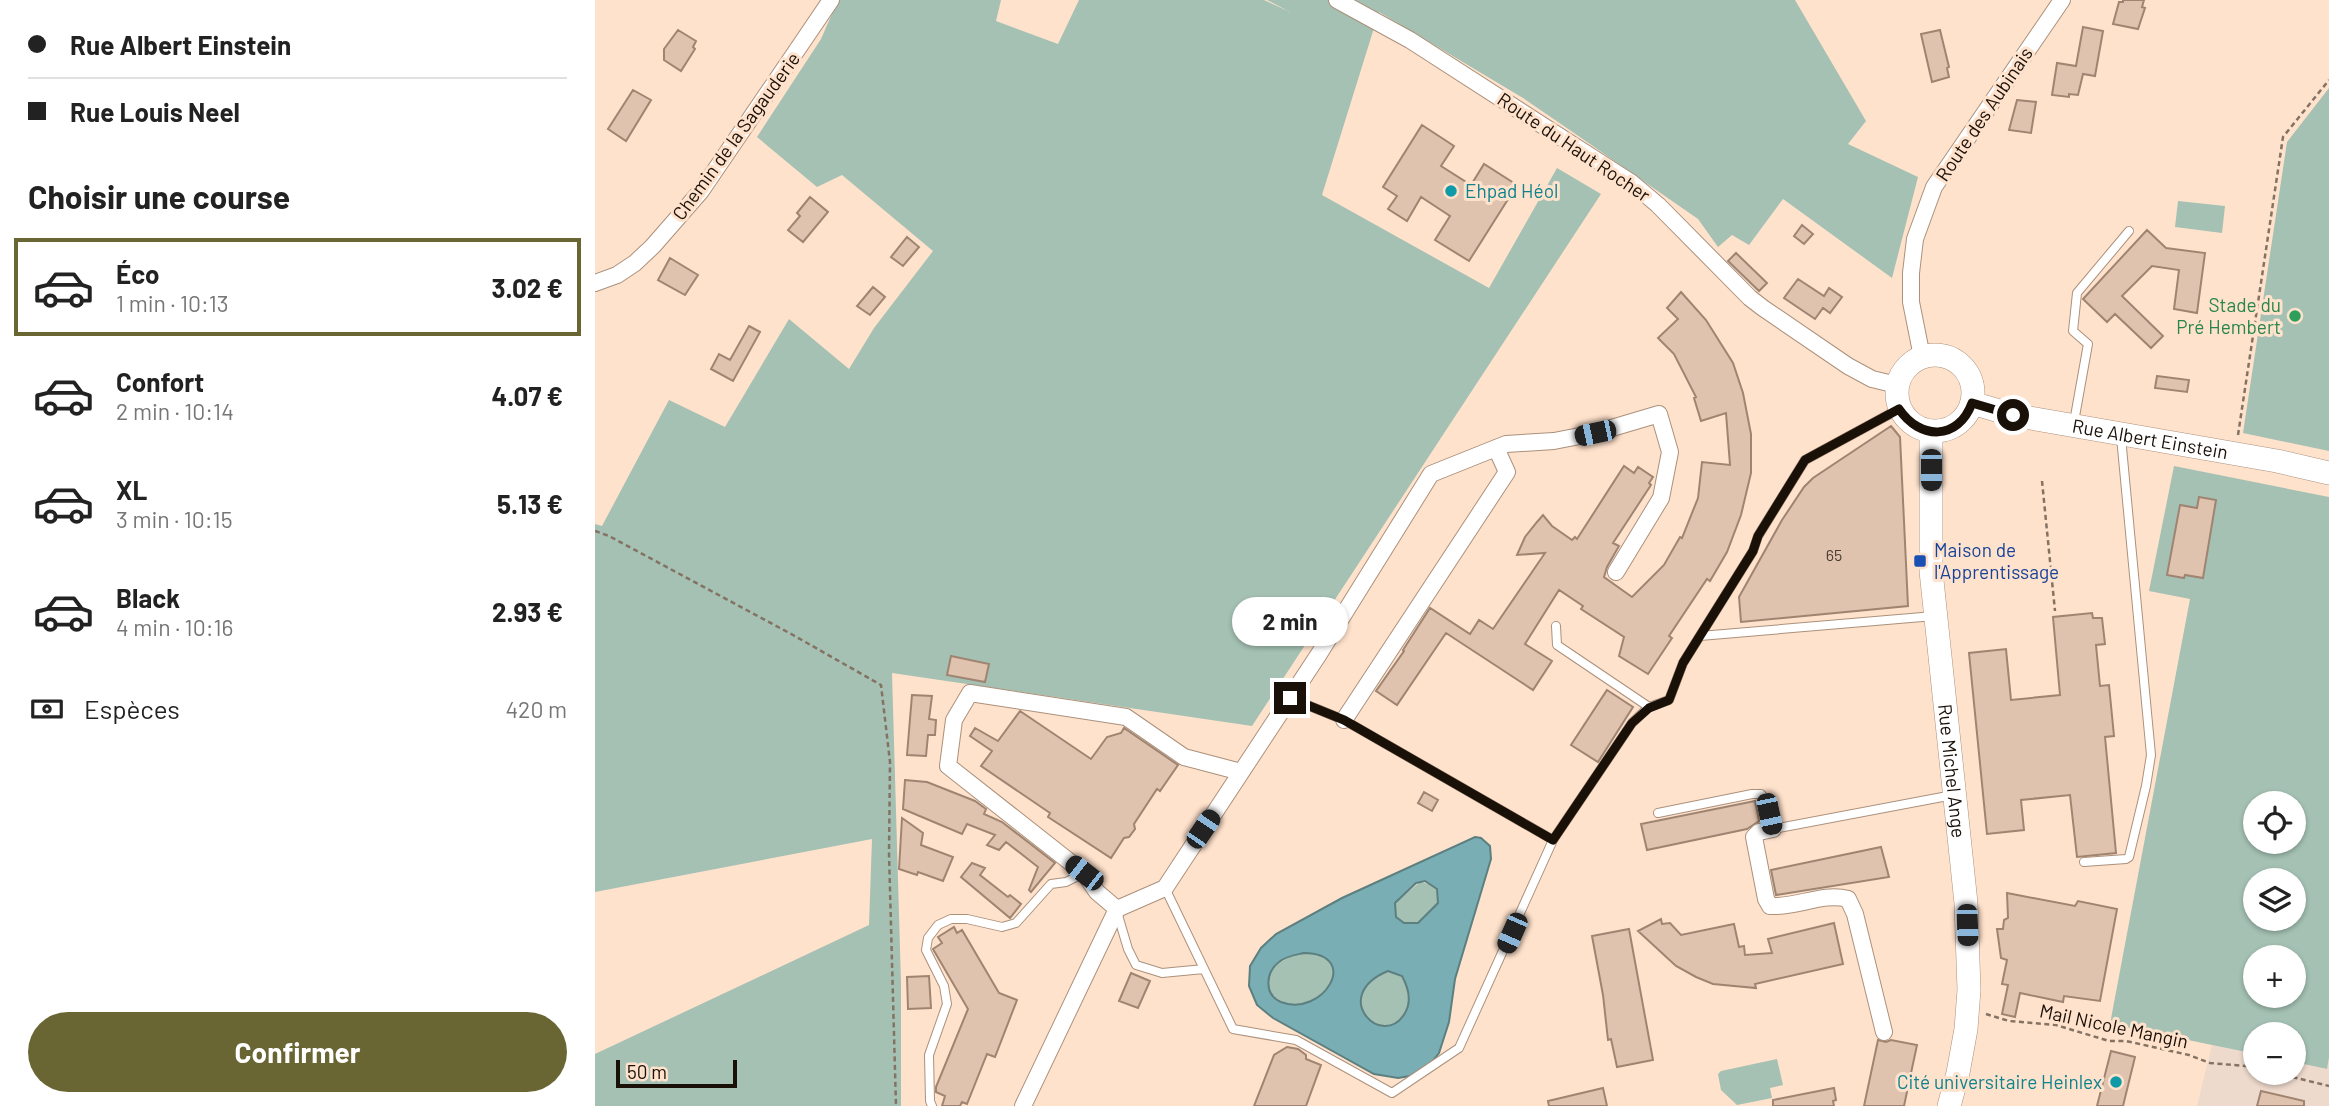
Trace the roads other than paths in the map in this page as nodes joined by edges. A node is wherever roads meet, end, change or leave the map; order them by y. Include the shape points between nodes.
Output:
1 (831, 0) edge
2 (1337, 0) edge
3 (2062, 0) edge
4 (2129, 231) dead end
5 (595, 283) edge
6 (1922, 357) junction
7 (1897, 384) junction
8 (1972, 403) junction
9 (1899, 409) junction
10 (2073, 425) junction
11 (1931, 432) junction
12 (2121, 433) junction
13 (1496, 448) junction
14 (2329, 473) edge
15 (1616, 572) dead end
16 (1936, 616) junction
17 (1556, 626) dead end
18 (1700, 636) junction
19 (1290, 698) junction
20 (1649, 708) junction
21 (1344, 720) junction
22 (1241, 772) junction
23 (1953, 794) junction
24 (1658, 813) dead end
25 (1773, 829) junction
26 (1553, 840) junction
27 (2084, 862) dead end
28 (1084, 873) junction
29 (1165, 888) junction
30 (1117, 909) junction
31 (1204, 969) junction
32 (1884, 1032) dead end
33 (932, 1106) edge
34 (1023, 1106) edge
35 (1949, 1106) edge

1 - 5 street, Chemin de la Sagauderie via 701,191 635,263
2 - 7 street, Route du Haut Rocher via 1410,40 1632,183 1763,309 1847,366 1872,379
3 - 6 street, Route des Aubinais via 1934,187 1915,239 1911,273 1910,302
4 - 10 lane via 2077,293 2073,331 2088,344
6 - 7 street via 1908,366
6 - 8 street via 1943,356 1963,367 1972,384
7 - 9 street
8 - 10 street, Rue Albert Einstein via 2006,414
8 - 11 street via 1962,421 1950,429
9 - 11 street via 1913,425
9 - 18 lane via 1805,460
10 - 12 street, Rue Albert Einstein
11 - 16 street, Rue Michel Ange via 1931,571
12 - 14 street, Rue Albert Einstein
12 - 27 lane via 2151,755 2129,856
13 - 15 street via 1554,442 1659,414 1670,452 1661,498
13 - 19 street via 1431,474
13 - 21 street via 1507,472
16 - 18 lane
16 - 23 street, Rue Michel Ange
17 - 20 lane via 1557,645
18 - 20 lane via 1683,663 1669,700
19 - 21 lane
19 - 22 street
20 - 26 lane via 1632,723
21 - 26 lane
22 - 28 street via 1184,757 1126,717 970,693 954,720 948,766
22 - 29 street
23 - 25 lane
23 - 35 street, Rue Michel Ange via 1966,903 1968,1008
24 - 25 lane via 1762,794
25 - 32 street via 1754,837 1766,900 1774,906 1848,899
26 - 31 lane via 1459,1048 1392,1093 1296,1040 1233,1029
28 - 30 street
28 - 33 lane via 1066,883 1051,884 1016,923 1002,927 951,919 938,925 928,938 926,950 944,986 947,1004 929,1055
29 - 30 street
29 - 31 lane
30 - 31 lane via 1136,965 1162,973
30 - 34 street

